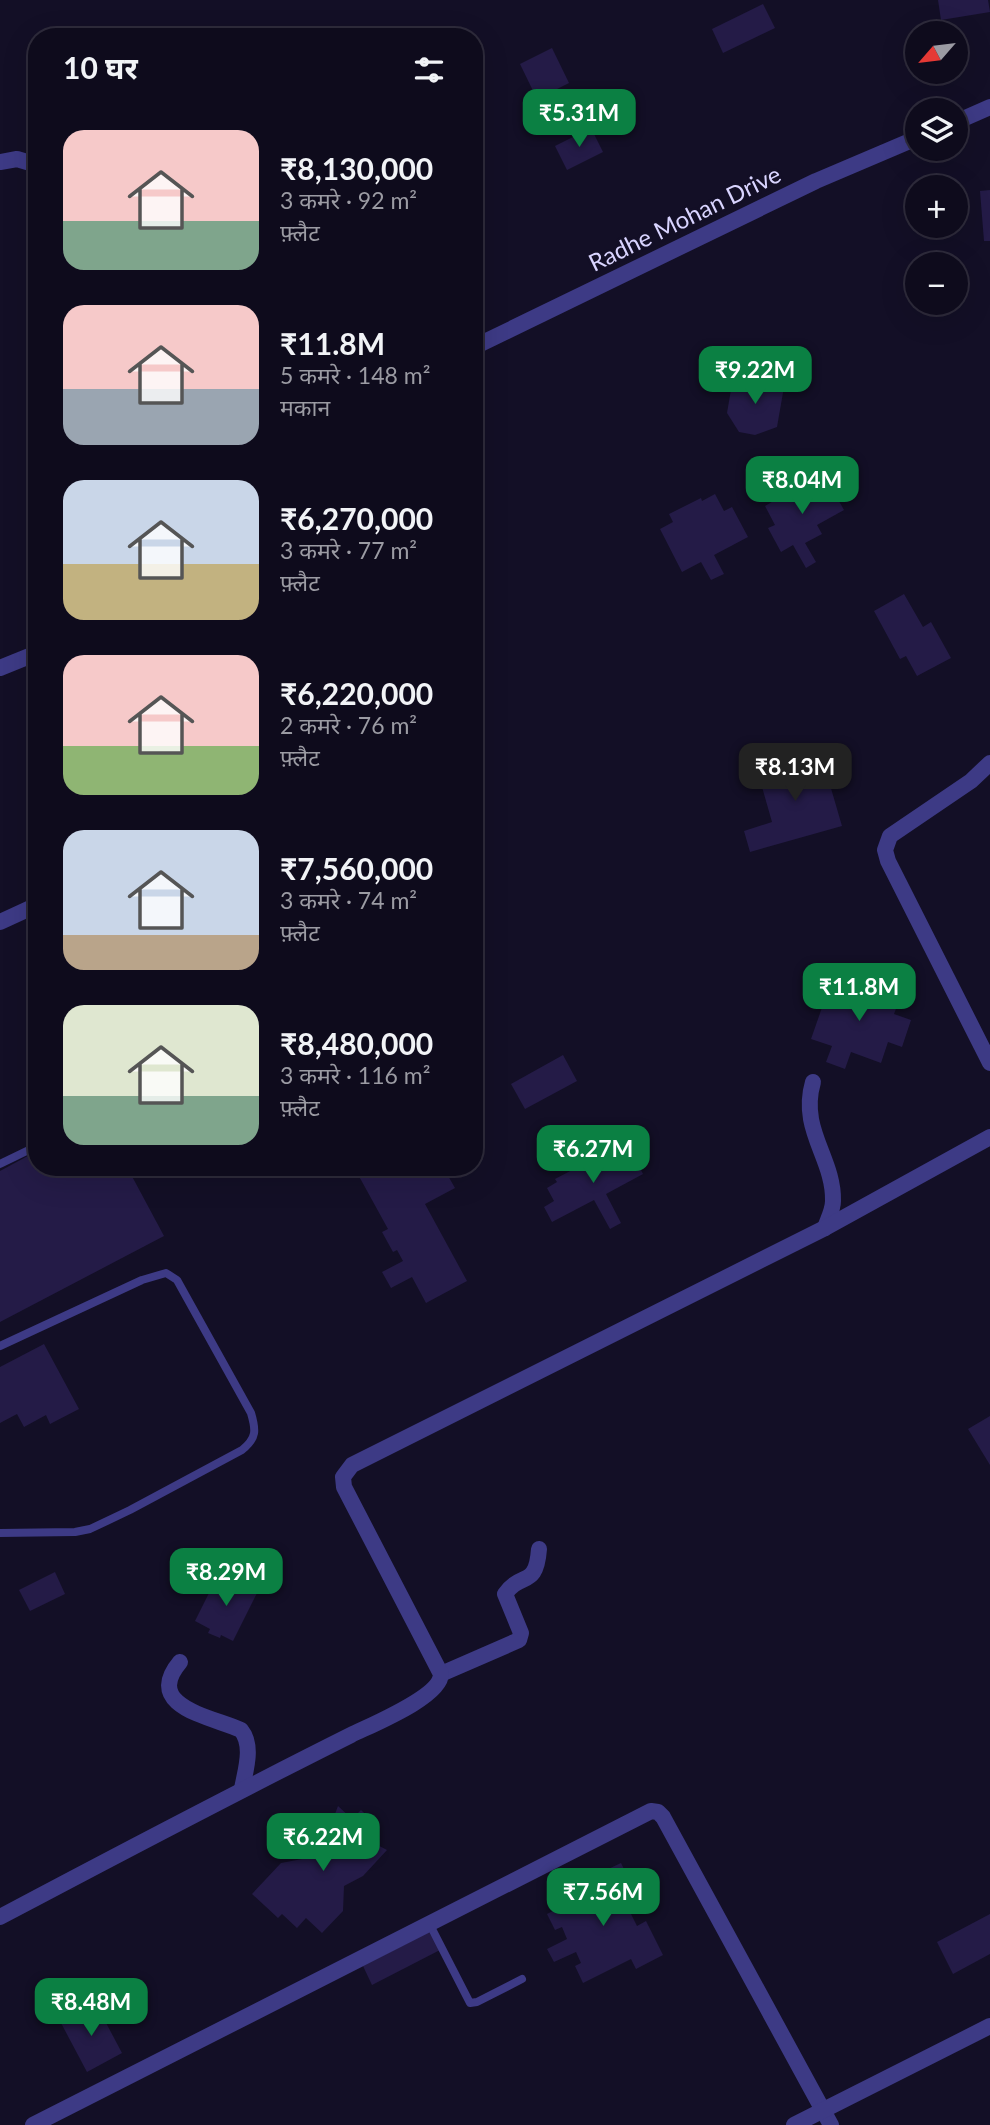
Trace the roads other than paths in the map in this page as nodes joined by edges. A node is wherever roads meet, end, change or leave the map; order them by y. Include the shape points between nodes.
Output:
1 (990, 107) edge
2 (968, 117) edge
3 (905, 143) edge
4 (0, 162) edge
5 (28, 162) edge
6 (483, 343) edge
7 (28, 657) edge
8 (0, 668) edge
9 (990, 764) edge
10 (28, 909) edge
11 (0, 922) edge
12 (990, 1063) edge
13 (813, 1082) dead end
14 (990, 1137) edge
15 (28, 1150) edge
16 (0, 1164) edge
17 (825, 1228) junction
18 (0, 1346) edge
19 (0, 1533) edge
20 (539, 1549) dead end
21 (180, 1661) dead end
22 (441, 1674) junction
23 (242, 1789) junction
24 (0, 1917) edge
25 (429, 1922) junction
26 (522, 1979) dead end
27 (990, 2026) edge
28 (827, 2118) edge
29 (33, 2125) edge
30 (794, 2125) edge

1 - 2 street
3 - 6 street, Radhe Mohan Drive via 816,181
4 - 5 street
7 - 8 street
9 - 12 street via 890,836 885,850
10 - 11 street
13 - 17 street via 809,1114 833,1200
14 - 17 street
15 - 16 lane
17 - 22 street via 345,1471 347,1494
18 - 19 lane via 166,1273 177,1280 251,1413 256,1432 242,1450 90,1529
20 - 22 street via 534,1573 505,1594 521,1633 519,1640
21 - 23 street via 169,1684 178,1704 234,1727 246,1737
22 - 23 street via 438,1685 423,1697
23 - 24 street
25 - 26 lane via 470,2003
25 - 28 street via 640,1814 658,1812
25 - 29 street
27 - 28 street
28 - 30 street

